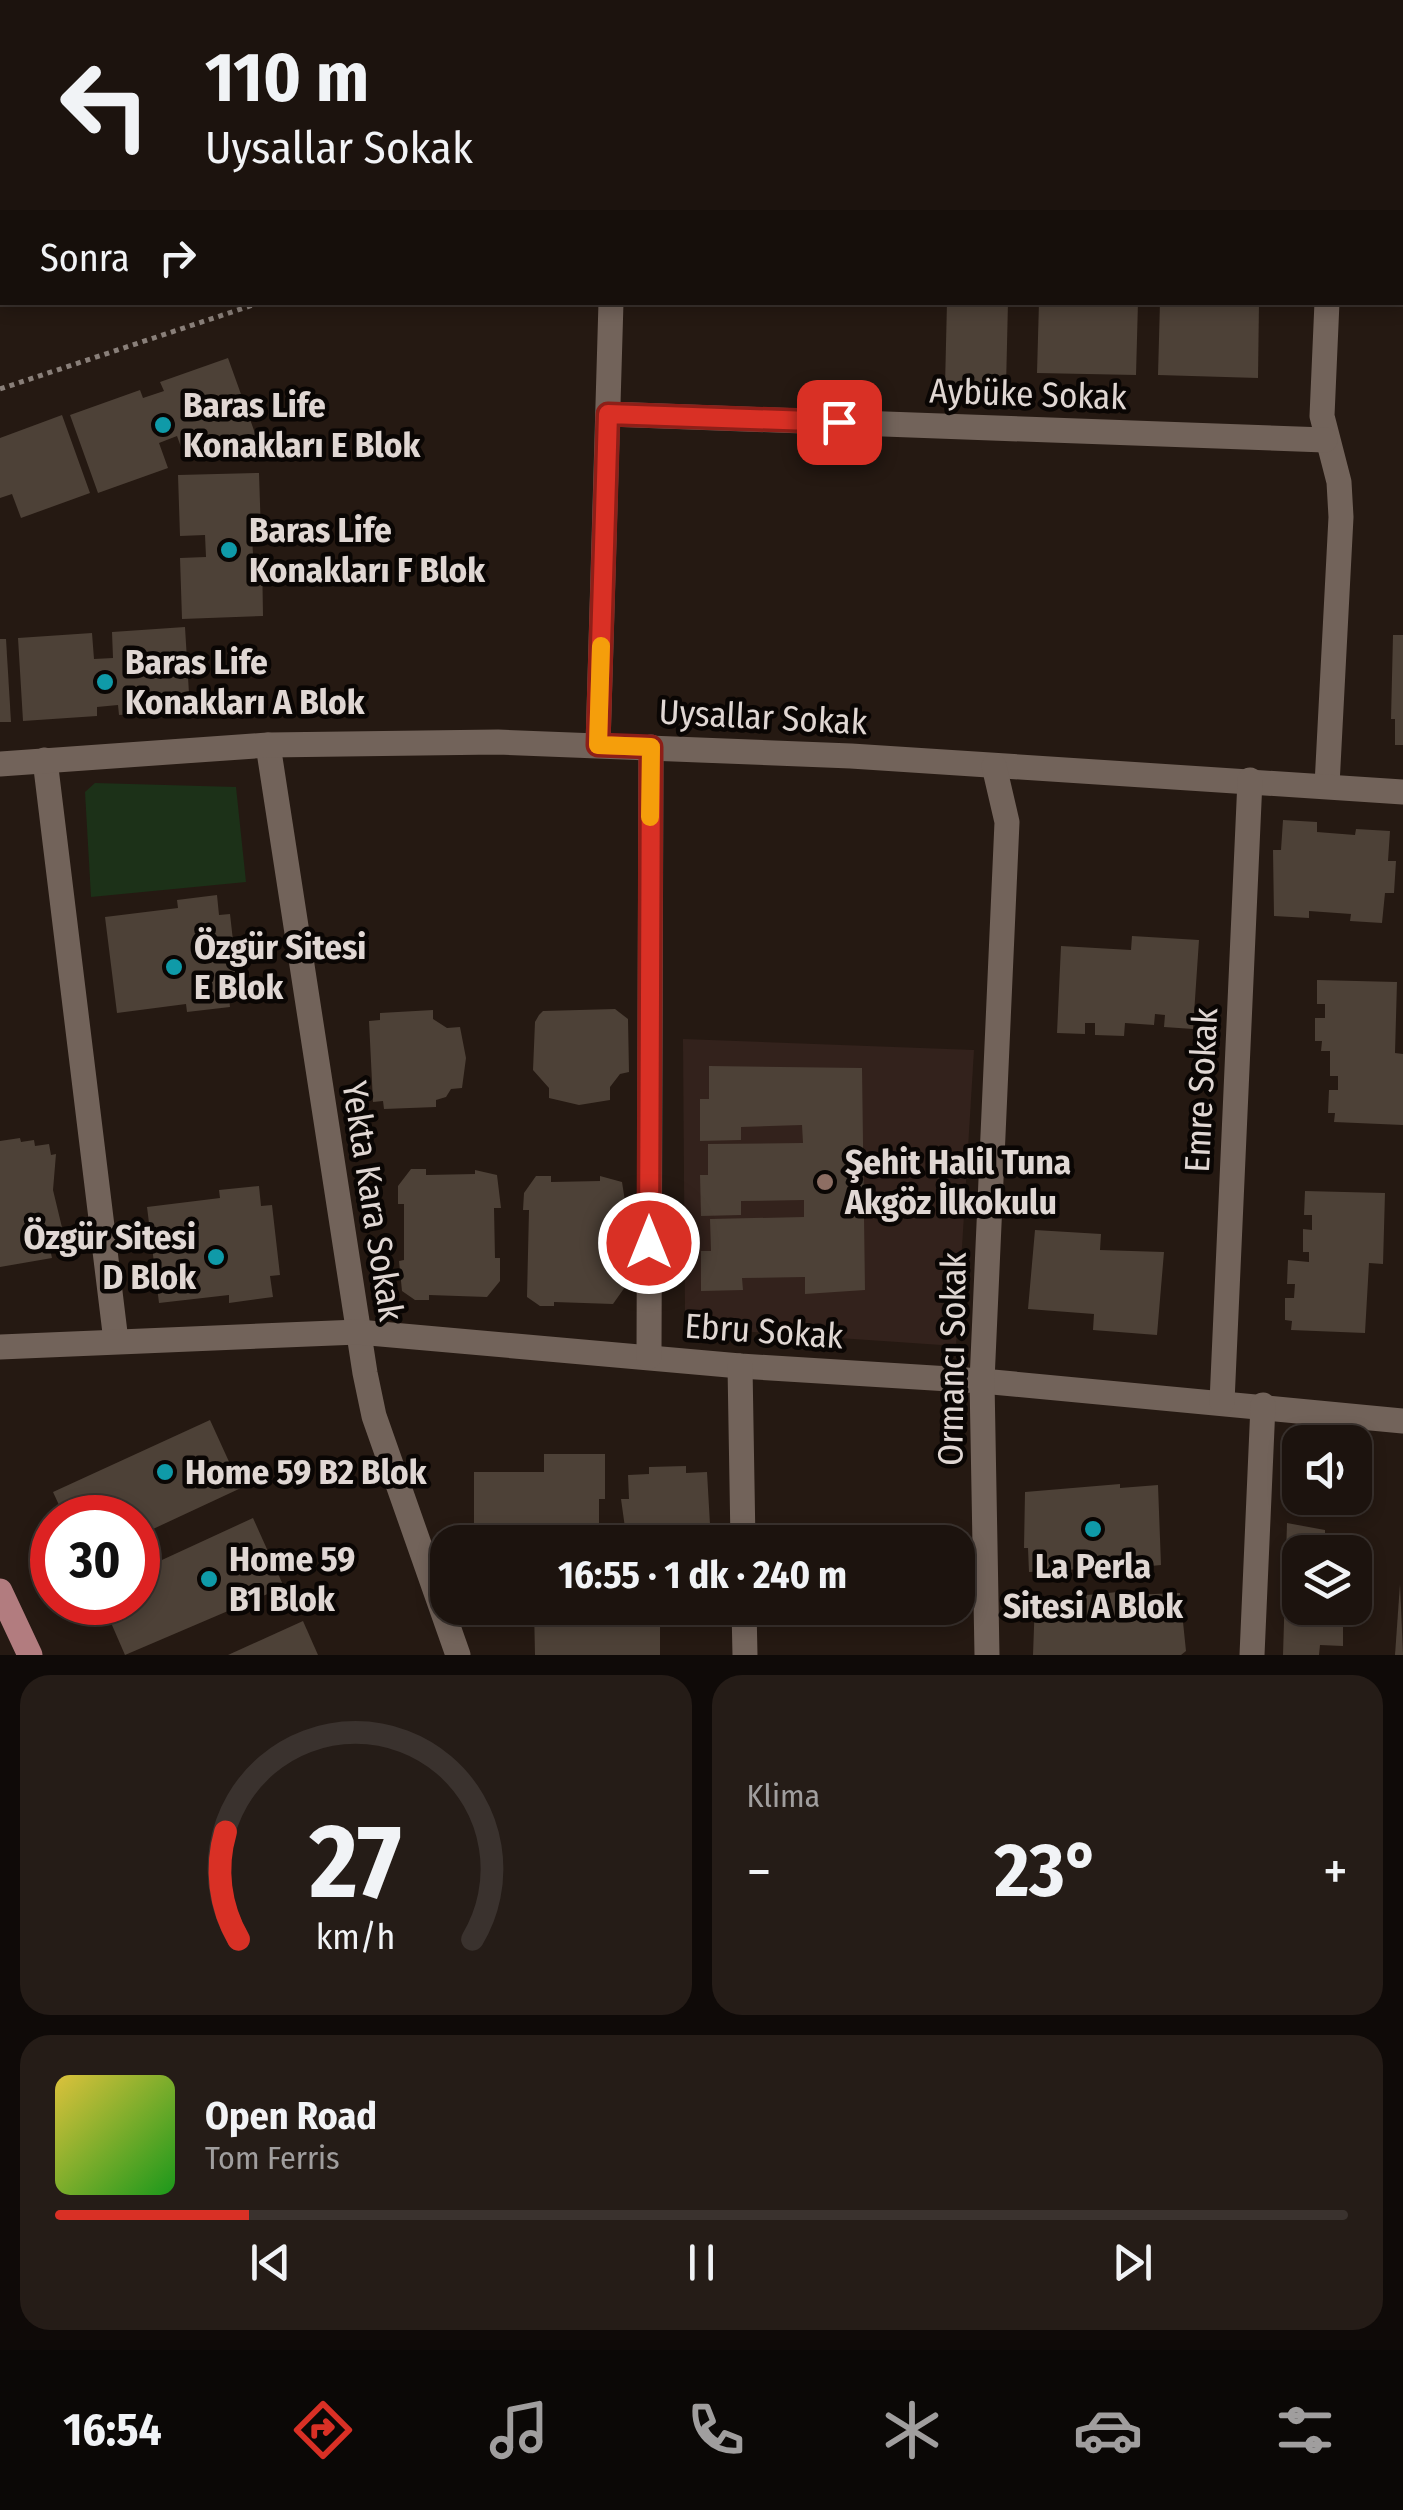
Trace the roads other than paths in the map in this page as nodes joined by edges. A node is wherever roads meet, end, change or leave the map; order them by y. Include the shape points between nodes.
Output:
1 (612, 305) edge
2 (1327, 305) edge
3 (608, 414) junction
4 (1325, 440) junction
5 (268, 745) junction
6 (598, 745) junction
7 (651, 747) junction
8 (46, 760) junction
9 (0, 764) edge
10 (994, 766) junction
11 (1250, 780) junction
12 (1327, 784) junction
13 (1403, 792) edge
14 (358, 1332) junction
15 (116, 1341) junction
16 (0, 1347) edge
17 (648, 1358) junction
18 (740, 1366) junction
19 (982, 1381) junction
20 (1222, 1402) junction
21 (1263, 1404) junction
22 (1403, 1421) edge
23 (743, 1525) edge
24 (0, 1592) edge
25 (744, 1625) edge
26 (30, 1655) edge
27 (458, 1655) edge
28 (745, 1655) edge
29 (986, 1655) edge
30 (1252, 1655) edge

1 - 3 street
2 - 4 street
3 - 4 street, Aybüke Sokak
3 - 6 street
4 - 12 street via 1341,518
5 - 6 street, Uysallar Sokak
5 - 8 street, Uysallar Sokak
5 - 14 street, Yekta Kara Sokak
6 - 7 street, Uysallar Sokak
7 - 10 street, Uysallar Sokak
7 - 17 street
8 - 9 street, Uysallar Sokak
8 - 15 street
10 - 11 street, Uysallar Sokak
10 - 19 street, Ormancı Sokak via 1007,822
11 - 12 street, Uysallar Sokak
11 - 20 street, Emre Sokak
12 - 13 street, Uysallar Sokak
14 - 15 street, Ebru Sokak
14 - 17 street, Ebru Sokak
14 - 27 street, Yekta Kara Sokak via 374,1416
15 - 16 street, Ebru Sokak
17 - 18 street, Ebru Sokak
18 - 19 street, Ebru Sokak
18 - 23 street
19 - 20 street, Ebru Sokak
19 - 29 street, Ormancı Sokak
20 - 21 street, Ebru Sokak
21 - 22 street, Ebru Sokak
21 - 30 street
24 - 26 main road
25 - 28 street

